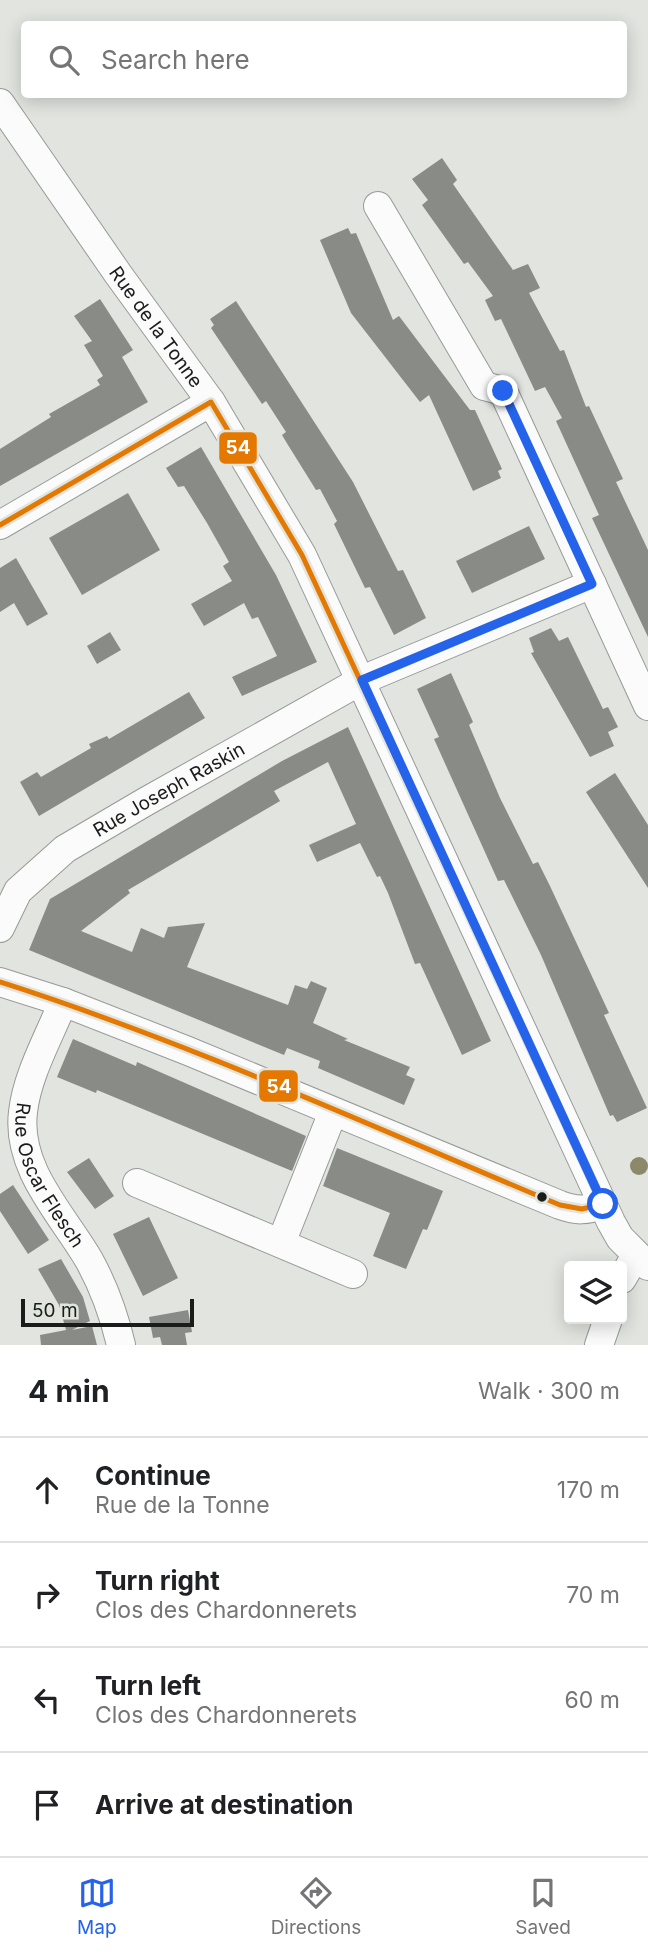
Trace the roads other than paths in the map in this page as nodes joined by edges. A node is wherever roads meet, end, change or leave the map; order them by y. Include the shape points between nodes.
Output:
1 (0, 103) edge
2 (378, 205) dead end
3 (211, 402) junction
4 (0, 524) edge
5 (592, 584) junction
6 (362, 680) junction
7 (648, 706) edge
8 (0, 928) edge
9 (0, 982) edge
10 (63, 1002) junction
11 (333, 1112) junction
12 (137, 1183) dead end
13 (603, 1204) junction
14 (281, 1243) junction
15 (635, 1267) edge
16 (353, 1274) dead end
17 (606, 1324) edge
18 (121, 1345) edge
19 (599, 1345) edge

1 - 3 street, Rue de la Tonne
2 - 5 street via 484,386 503,391
3 - 4 street
3 - 6 street, Rue de la Tonne via 302,555
5 - 6 street, Rue Joseph Raskin
5 - 7 street
6 - 8 street, Rue Joseph Raskin via 65,849 18,891
6 - 13 street, Rue de la Tonne
9 - 10 street
10 - 11 street
10 - 18 street, Rue Oscar Flesch via 25,1097 25,1149 38,1180 102,1286
11 - 13 street via 560,1205 589,1210
11 - 14 street
12 - 14 street
13 - 15 street, Rue de la Tonne
14 - 16 street
17 - 19 street

